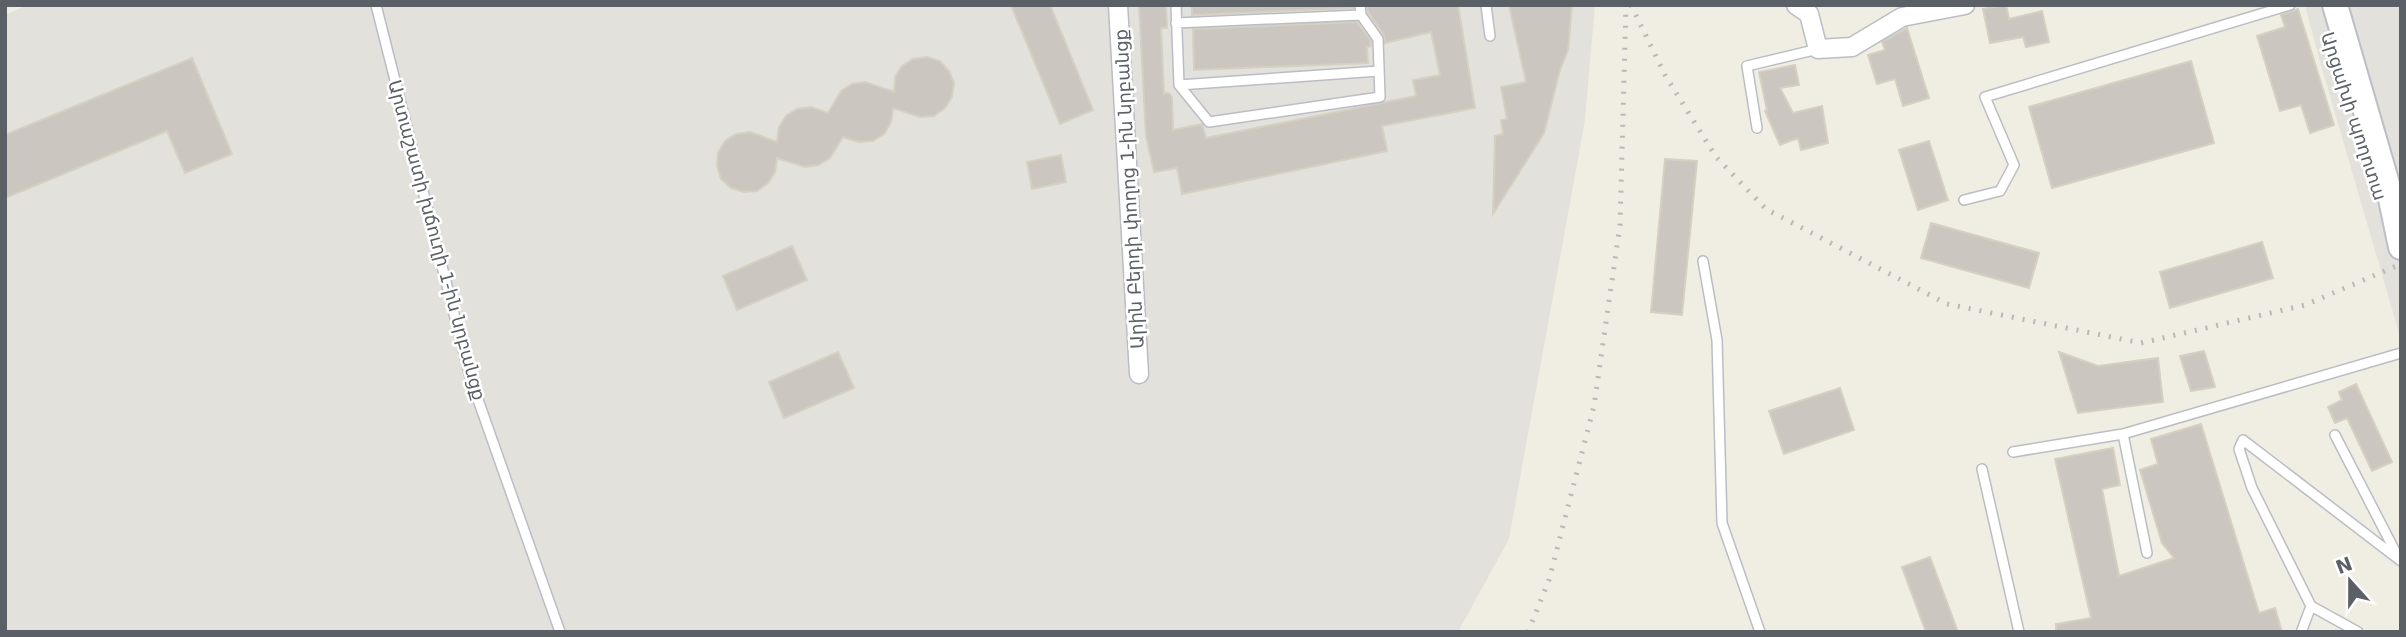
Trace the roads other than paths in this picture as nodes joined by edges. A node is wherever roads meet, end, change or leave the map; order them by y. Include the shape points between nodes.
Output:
1 (376, 5) edge
2 (1118, 5) edge
3 (1176, 5) edge
4 (1486, 5) edge
5 (1796, 5) edge
6 (1965, 5) edge
7 (2290, 5) edge
8 (2319, 5) edge
9 (2335, 5) edge
10 (1360, 10) edge
11 (1176, 23) junction
12 (1490, 36) dead end
13 (1818, 49) junction
14 (1379, 71) junction
15 (1179, 85) junction
16 (1757, 128) dead end
17 (1964, 201) dead end
18 (2397, 236) edge
19 (1703, 261) dead end
20 (2401, 353) edge
21 (1139, 374) dead end
22 (2123, 434) junction
23 (2335, 435) dead end
24 (2013, 452) dead end
25 (1982, 469) dead end
26 (2147, 553) dead end
27 (2400, 559) edge
28 (2311, 606) junction
29 (2302, 630) edge
30 (560, 632) edge
31 (1760, 632) edge
32 (2019, 632) edge
33 (2358, 632) edge

1 - 30 lane, Արտաշատի խճուղի 1-ին նրբանցք via 470,377
2 - 21 street, Արին Բերդի փողոց 1-ին նրբանցք
3 - 11 lane
4 - 12 lane
5 - 13 street via 1809,14
6 - 13 street via 1902,17 1852,47
7 - 17 lane via 1986,97 2014,165 2000,191
8 - 18 street, Արցախի պողոտա via 2378,200
9 - 18 street, Արցախի պողոտա via 2390,194
10 - 11 lane
10 - 14 lane via 1378,39
11 - 15 lane
13 - 16 lane via 1747,66
14 - 15 lane
14 - 15 lane via 1380,97 1209,122
19 - 31 lane via 1717,340 1721,523
20 - 22 lane
22 - 24 lane
22 - 26 lane
23 - 27 lane
25 - 32 lane
27 - 28 lane via 2243,440 2239,449 2252,488
28 - 29 lane
28 - 33 lane

